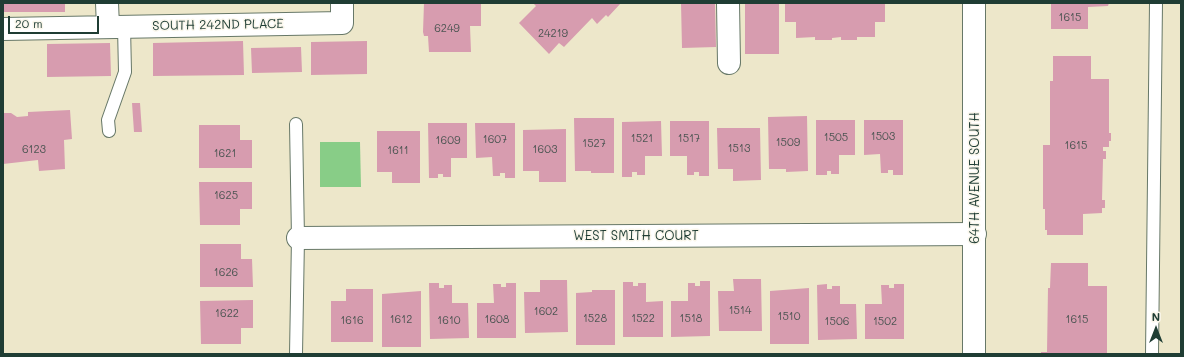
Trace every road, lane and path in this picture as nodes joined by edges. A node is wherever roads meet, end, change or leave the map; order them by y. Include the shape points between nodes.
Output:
1 (107, 3) edge
2 (342, 3) edge
3 (728, 3) edge
4 (974, 3) edge
5 (1156, 3) edge
6 (116, 27) junction
7 (3, 29) edge
8 (729, 63) dead end
9 (296, 124) dead end
10 (108, 131) dead end
11 (975, 234) junction
12 (298, 238) junction
13 (296, 354) edge
14 (974, 354) edge
15 (1152, 354) edge

1 - 6 street
2 - 6 street, SOUTH 242ND PLACE via 342,23
3 - 8 street
4 - 11 street, 64TH AVENUE SOUTH
5 - 15 lane
6 - 7 street, SOUTH 242ND PLACE
6 - 10 lane via 125,72 108,120
9 - 12 lane
11 - 12 street, WEST SMITH COURT
11 - 14 street, 64TH AVENUE SOUTH
12 - 13 lane

